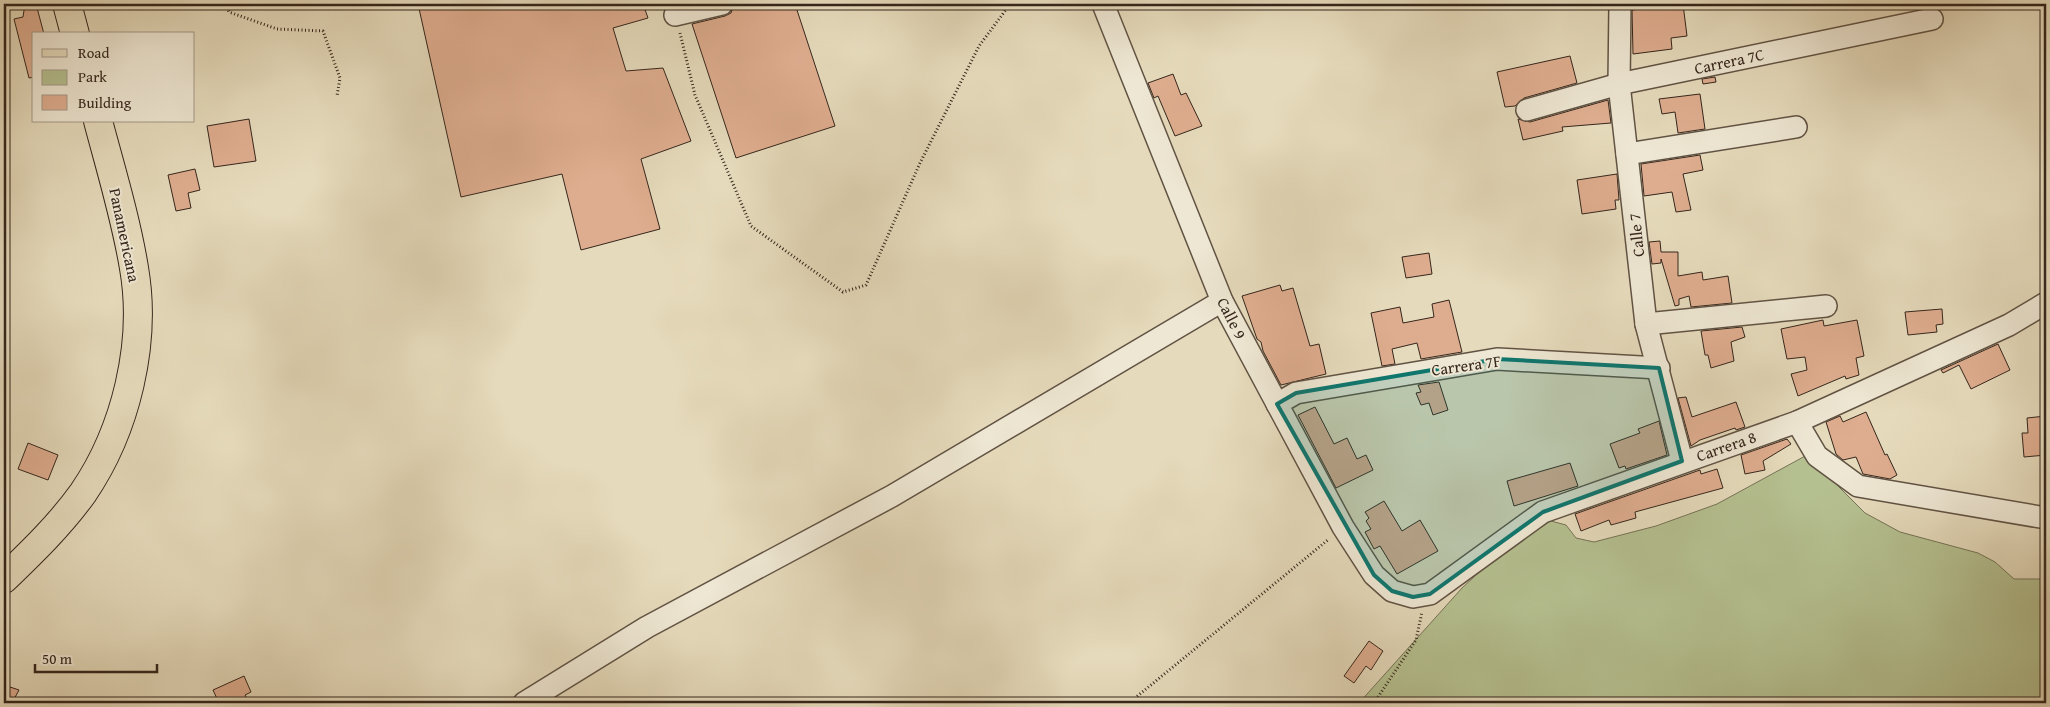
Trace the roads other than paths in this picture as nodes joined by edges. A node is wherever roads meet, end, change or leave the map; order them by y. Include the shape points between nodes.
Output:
1 (67, 4) edge
2 (722, 4) edge
3 (1103, 4) edge
4 (1620, 4) edge
5 (675, 15) road end
6 (1932, 19) dead end
7 (74, 32) edge
8 (1619, 84) junction
9 (1527, 110) dead end
10 (98, 122) edge
11 (1796, 127) dead end
12 (1627, 154) junction
13 (1222, 301) junction
14 (2046, 303) edge
15 (1826, 306) dead end
16 (1646, 324) junction
17 (1659, 368) junction
18 (1277, 404) junction
19 (1797, 422) junction
20 (1682, 461) junction
21 (2046, 518) edge
22 (4, 579) edge
23 (1422, 596) joint
24 (524, 703) edge

1 - 7 main road
2 - 5 street
3 - 13 street, Calle 9
4 - 8 street, Calle 7
6 - 8 street, Carrera 7C
8 - 9 street, Carrera 7C
8 - 12 street, Calle 7
10 - 22 main road, Panamericana via 135,269 138,320 133,368 108,448 83,492 42,543
11 - 12 street
12 - 16 street, Calle 7
13 - 18 street, Calle 9
13 - 24 street via 892,496 647,627
14 - 19 street, Carrera 8 via 2009,325
15 - 16 street
16 - 17 street, Calle 7
17 - 18 street, Carrera 7F via 1497,359 1296,394
17 - 20 street, Calle 7
18 - 23 street, Calle 9 via 1374,575 1392,591
19 - 20 street, Carrera 8
19 - 21 street via 1817,456 1858,486
20 - 23 street, Carrera 8 via 1543,512

